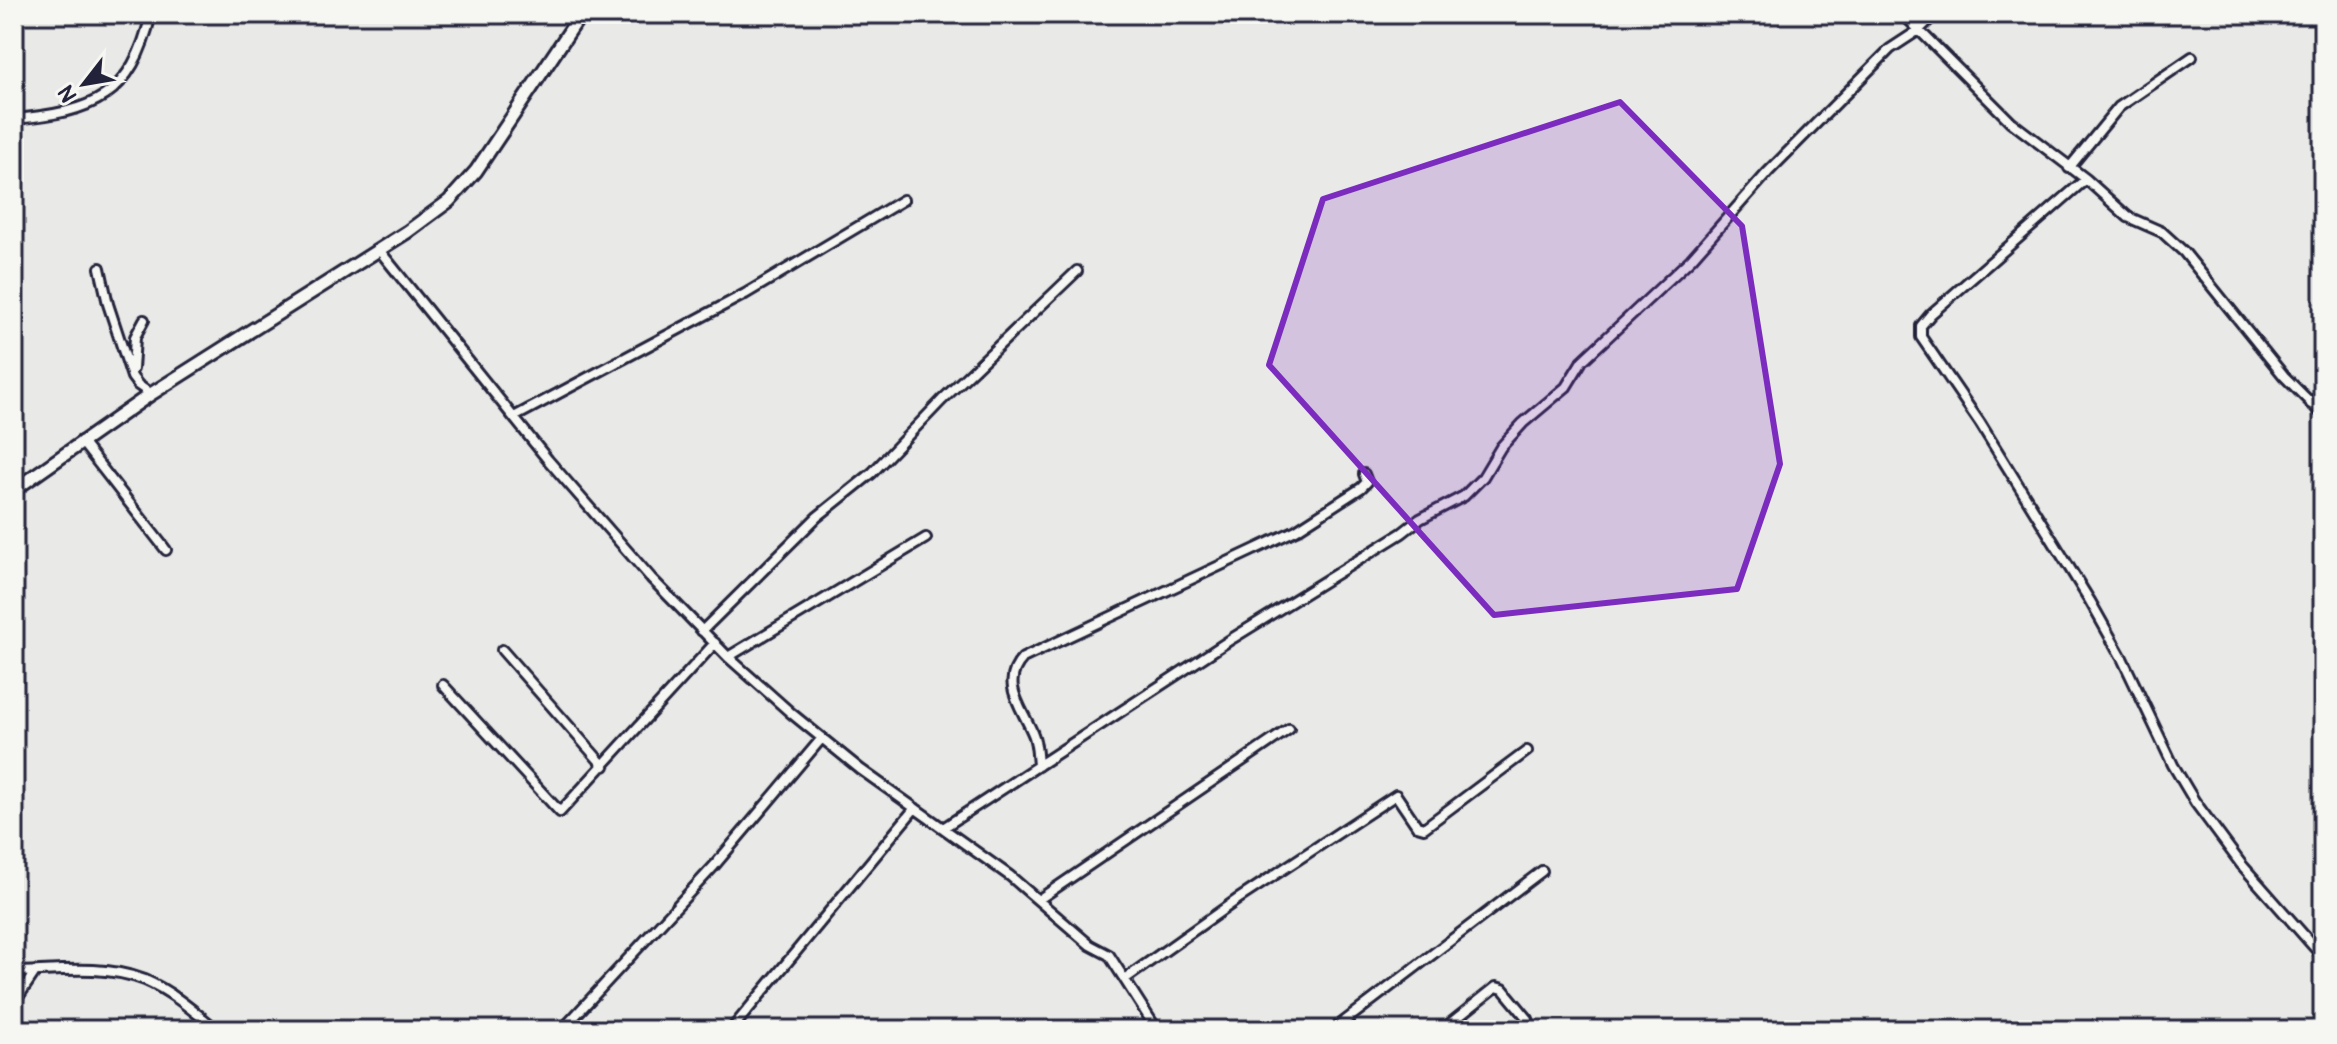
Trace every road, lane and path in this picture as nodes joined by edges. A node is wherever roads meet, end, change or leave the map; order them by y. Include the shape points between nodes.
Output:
1 (151, 14) edge
2 (581, 14) edge
3 (1903, 14) edge
4 (1935, 14) edge
5 (1919, 30) junction
6 (2192, 57) dead end
7 (14, 119) edge
8 (2069, 168) junction
9 (2086, 179) junction
10 (903, 200) dead end
11 (379, 250) junction
12 (100, 268) dead end
13 (1077, 271) dead end
14 (144, 320) dead end
15 (138, 385) junction
16 (2323, 392) edge
17 (151, 394) junction
18 (2311, 404) junction
19 (2323, 415) edge
20 (514, 417) junction
21 (81, 441) junction
22 (1364, 474) dead end
23 (14, 490) edge
24 (926, 538) dead end
25 (166, 550) dead end
26 (702, 631) junction
27 (715, 643) junction
28 (502, 650) dead end
29 (728, 657) junction
30 (443, 685) dead end
31 (1289, 729) dead end
32 (822, 738) junction
33 (1527, 751) dead end
34 (604, 766) junction
35 (1038, 766) junction
36 (915, 808) junction
37 (943, 828) junction
38 (1542, 871) dead end
39 (1038, 900) junction
40 (2323, 957) edge
41 (14, 972) edge
42 (35, 972) junction
43 (1125, 979) junction
44 (14, 1003) edge
45 (217, 1030) edge
46 (562, 1030) edge
47 (731, 1030) edge
48 (1157, 1030) edge
49 (1333, 1030) edge
50 (1442, 1030) edge
51 (1527, 1030) edge

1 - 7 street via 141,52 112,90 60,115
2 - 11 street via 461,190
3 - 5 street
4 - 5 street
5 - 8 street via 2011,122
5 - 35 street via 1890,49 1691,259 1582,361 1566,387 1523,423 1464,496 1420,519
6 - 8 street via 2119,107
8 - 9 street
9 - 18 street via 2128,217 2162,232 2184,252
9 - 40 street via 1931,314 1921,326 1921,337 2090,601 2195,802 2241,864
10 - 20 street via 745,294
11 - 17 street
11 - 20 street
12 - 15 street
13 - 26 street
14 - 15 street via 132,351
15 - 17 street
16 - 18 street
17 - 21 street
18 - 19 street
20 - 26 street
21 - 23 street
21 - 25 street
22 - 35 street via 1367,482 1361,488 1296,530 1023,658 1013,668 1011,682 1035,737
24 - 29 street
26 - 27 street
27 - 29 street
27 - 34 street
28 - 34 street
29 - 32 street
30 - 34 street via 560,812
31 - 39 street
32 - 36 street
32 - 46 street via 714,866
33 - 43 street via 1424,828 1417,826 1396,795
35 - 37 street
36 - 37 street
36 - 47 street
37 - 39 street
38 - 49 street
39 - 43 street via 1109,955
41 - 42 street
42 - 44 street
42 - 45 street via 111,972 144,980
43 - 48 street
50 - 51 street via 1498,987 1528,1019

